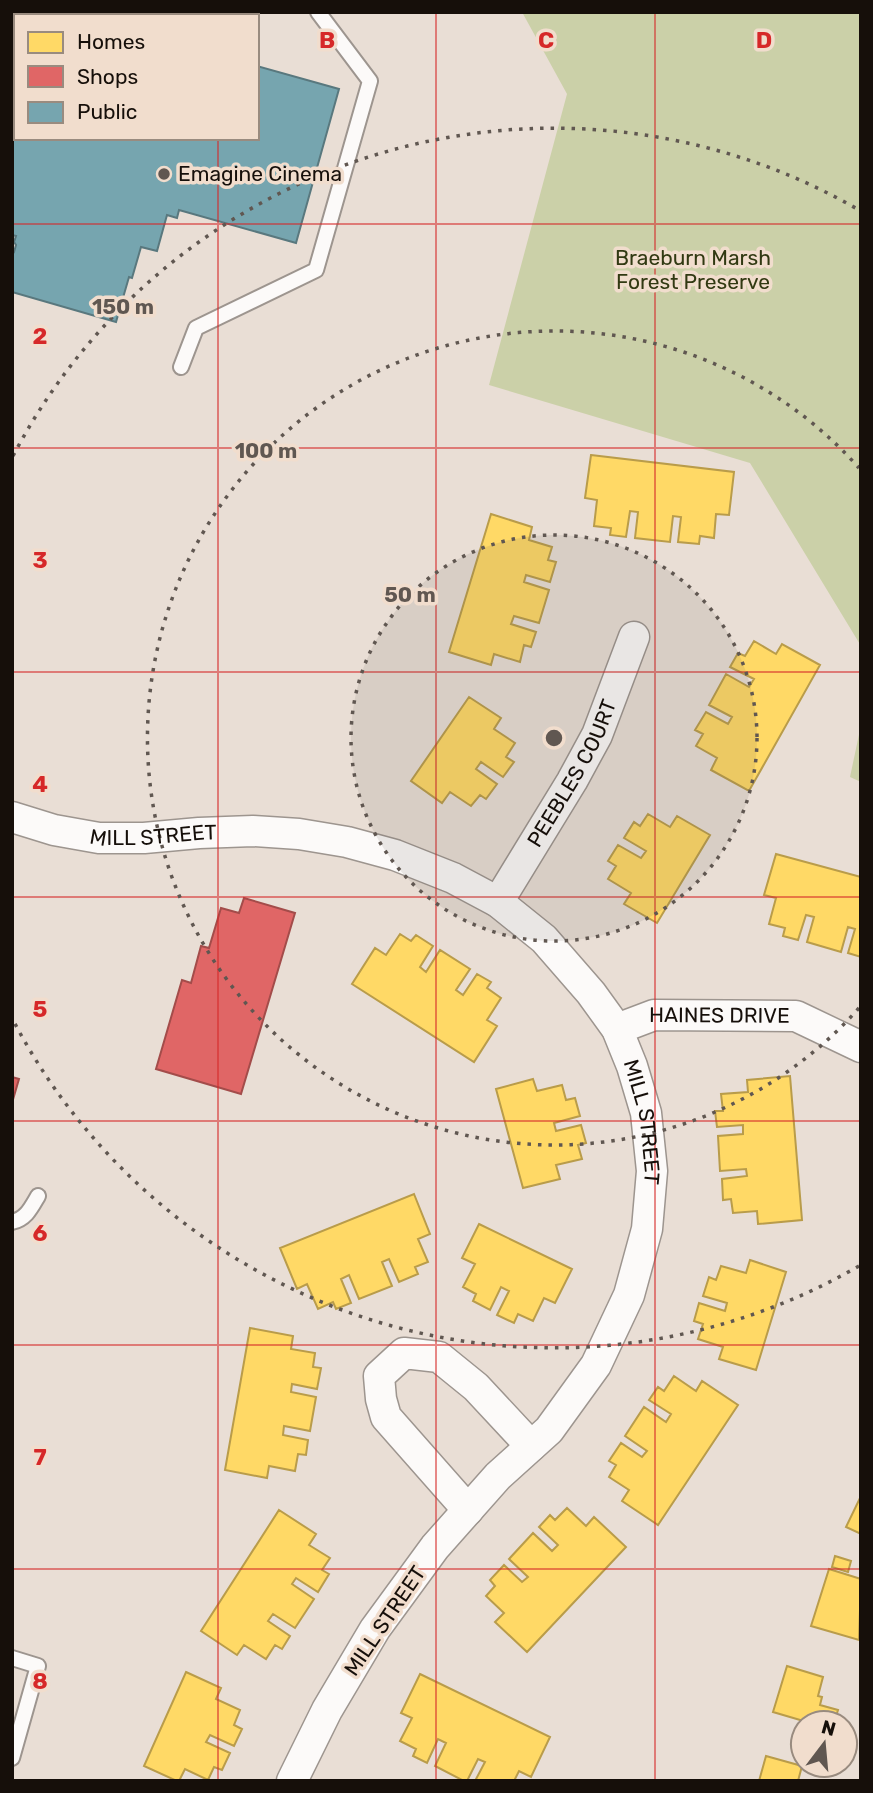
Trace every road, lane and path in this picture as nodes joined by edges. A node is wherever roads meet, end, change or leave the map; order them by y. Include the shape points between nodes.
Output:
1 (318, 12) edge
2 (181, 367) dead end
3 (634, 637) dead end
4 (12, 817) edge
5 (498, 902) junction
6 (617, 1029) junction
7 (861, 1047) edge
8 (38, 1196) dead end
9 (12, 1222) edge
10 (531, 1446) junction
11 (468, 1510) junction
12 (12, 1658) edge
13 (12, 1758) edge
14 (295, 1780) edge

1 - 2 lane via 370,81 316,270 196,328
3 - 5 street, PEEBLES COURT via 597,735
4 - 5 street, MILL STREET via 54,831 99,838 253,831 347,842 453,878
5 - 6 street, MILL STREET via 544,939
6 - 7 street, HAINES DRIVE via 654,1015 796,1016
6 - 10 street, MILL STREET via 646,1113 652,1171 647,1229 629,1295 596,1365
8 - 9 lane via 29,1213
10 - 11 street, MILL STREET
10 - 11 street via 476,1387 439,1357 404,1353 379,1376 386,1417
11 - 14 street, MILL STREET via 375,1629 327,1710
12 - 13 lane via 38,1666

